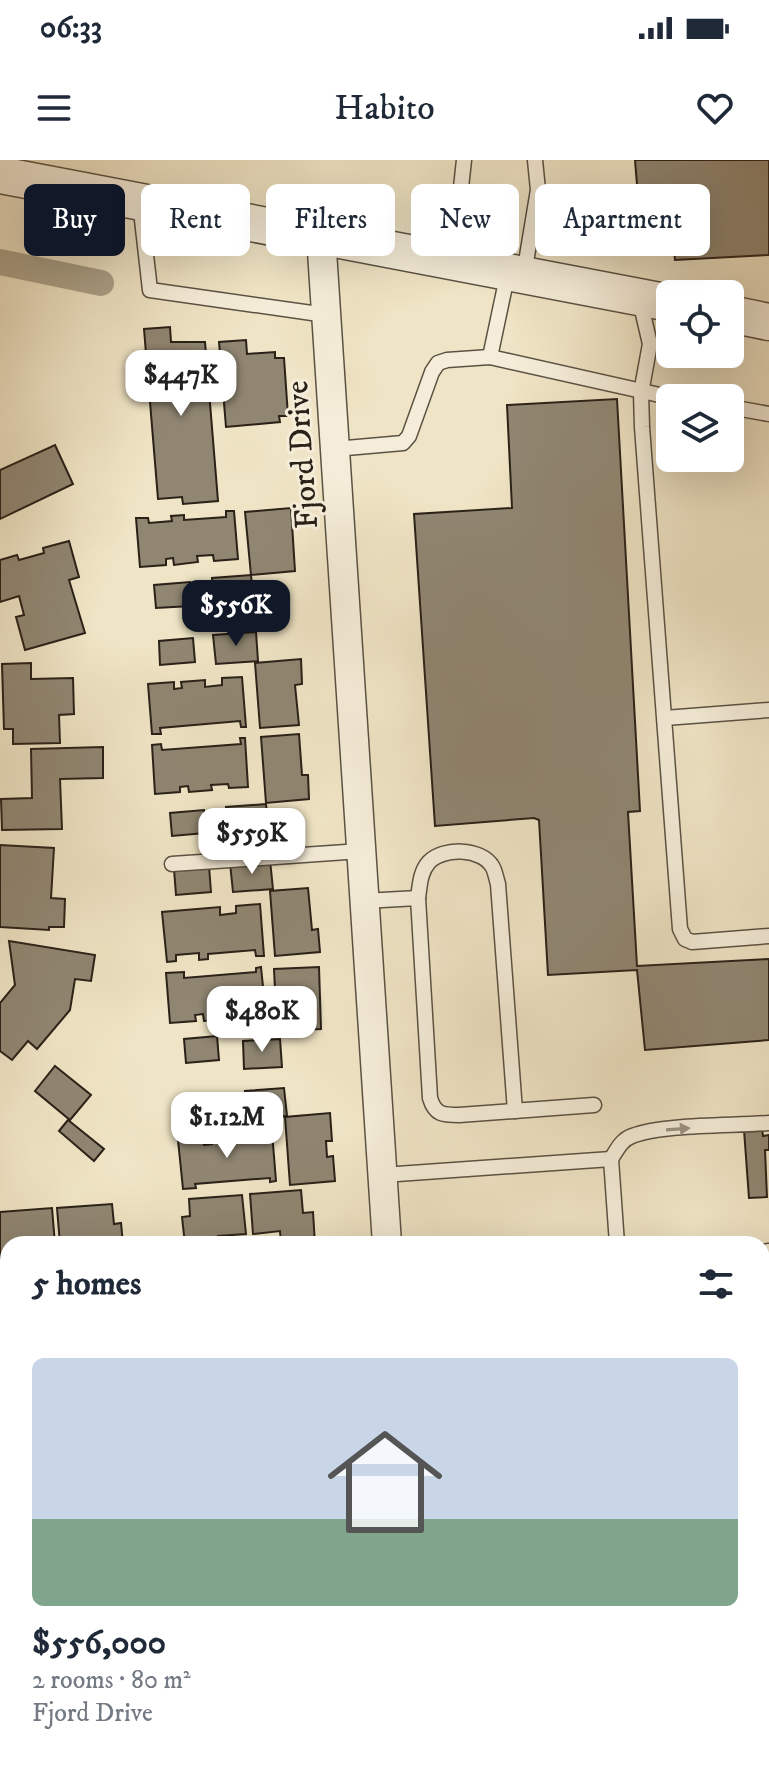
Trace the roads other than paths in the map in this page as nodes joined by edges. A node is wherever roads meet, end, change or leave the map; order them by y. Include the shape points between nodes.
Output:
1 (535, 160) edge
2 (464, 164) edge
3 (0, 175) edge
4 (140, 201) junction
5 (266, 225) edge
6 (395, 250) edge
7 (322, 256) edge
8 (453, 261) junction
9 (516, 273) junction
10 (654, 300) edge
11 (326, 315) junction
12 (744, 317) edge
13 (769, 322) edge
14 (490, 357) junction
15 (641, 393) junction
16 (656, 395) edge
17 (744, 410) edge
18 (769, 414) edge
19 (335, 449) junction
20 (769, 710) edge
21 (665, 718) junction
22 (361, 851) junction
23 (172, 864) dead end
24 (418, 898) junction
25 (364, 901) junction
26 (769, 936) edge
27 (594, 1105) dead end
28 (515, 1111) junction
29 (769, 1123) edge
30 (611, 1159) junction
31 (383, 1175) junction
32 (387, 1236) edge
33 (616, 1236) edge

1 - 9 lane via 538,190
2 - 8 lane
3 - 4 street
4 - 5 street
4 - 11 lane via 150,290
6 - 8 street
7 - 11 street, Fjord Drive
8 - 9 street
9 - 10 street
9 - 14 lane
10 - 15 lane
11 - 19 street, Fjord Drive
12 - 13 street
14 - 15 lane
14 - 19 lane via 438,363 403,443
15 - 16 lane
15 - 21 lane
17 - 18 lane
19 - 22 street, Fjord Drive
20 - 21 lane
21 - 26 lane via 682,934 692,942
22 - 23 lane
22 - 25 street, Fjord Drive
24 - 25 lane
24 - 28 lane via 433,1109 450,1115
24 - 28 lane via 421,874 442,854 469,852 492,865 498,884
25 - 31 street, Fjord Drive
27 - 28 lane
30 -> 29 lane via 620,1144 642,1134
30 - 31 lane
30 - 33 lane
31 - 32 street, Fjord Drive

